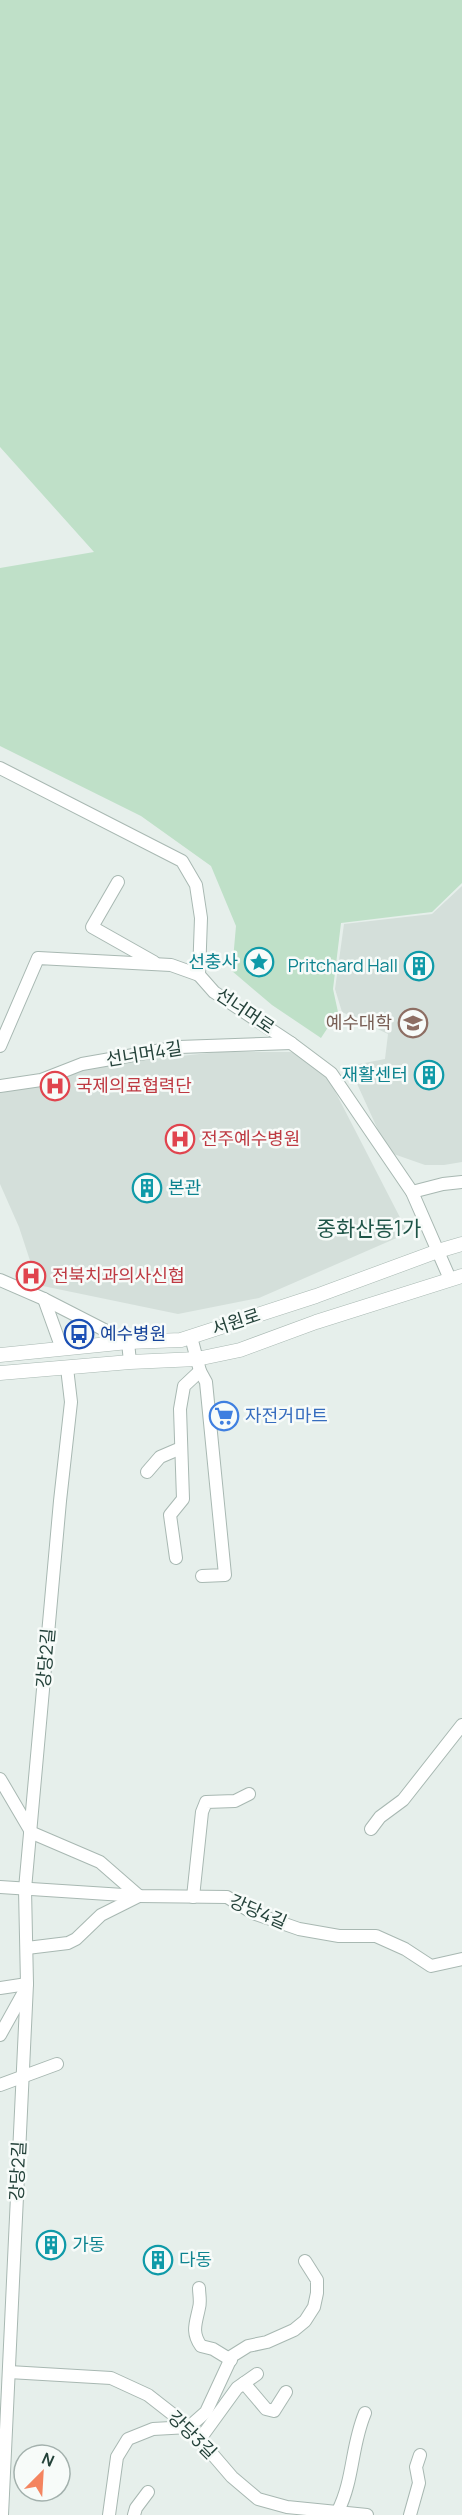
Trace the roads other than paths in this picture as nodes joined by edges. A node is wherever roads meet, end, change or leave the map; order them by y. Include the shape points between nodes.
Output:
1 (0, 768) edge
2 (117, 882) dead end
3 (156, 964) junction
4 (199, 975) junction
5 (291, 1043) junction
6 (0, 1047) edge
7 (0, 1086) edge
8 (462, 1182) edge
9 (412, 1192) junction
10 (462, 1244) edge
11 (438, 1251) junction
12 (456, 1278) edge
13 (0, 1280) edge
14 (44, 1299) junction
15 (191, 1337) junction
16 (128, 1342) junction
17 (62, 1349) junction
18 (0, 1355) edge
19 (130, 1362) junction
20 (198, 1365) junction
21 (67, 1368) junction
22 (0, 1373) edge
23 (181, 1449) junction
24 (147, 1472) dead end
25 (176, 1558) dead end
26 (202, 1576) dead end
27 (462, 1725) edge
28 (0, 1779) edge
29 (249, 1794) dead end
30 (371, 1829) dead end
31 (30, 1831) junction
32 (0, 1887) edge
33 (25, 1889) junction
34 (139, 1896) junction
35 (193, 1897) junction
36 (27, 1948) junction
37 (462, 1959) edge
38 (26, 1986) junction
39 (0, 1988) edge
40 (0, 2035) edge
41 (57, 2064) dead end
42 (21, 2078) junction
43 (0, 2085) edge
44 (305, 2261) dead end
45 (199, 2288) dead end
46 (231, 2360) junction
47 (9, 2372) junction
48 (257, 2374) dead end
49 (244, 2383) junction
50 (286, 2392) dead end
51 (365, 2413) dead end
52 (189, 2427) junction
53 (200, 2439) junction
54 (420, 2455) dead end
55 (148, 2492) dead end
56 (338, 2511) junction
57 (2, 2515) edge
58 (109, 2515) edge
59 (134, 2515) edge
60 (367, 2515) edge
61 (410, 2515) edge

1 - 4 street, 선너머로 via 182,861 196,885 201,918
2 - 3 street via 92,927
3 - 4 street via 171,964
3 - 6 street via 38,958
4 - 5 street, 선너머로 via 214,992
5 - 7 street, 선너머4길 via 179,1047 82,1064 41,1080
5 - 9 street, 선너머로 via 331,1073
8 - 9 street
9 - 11 street, 선너머로
10 - 11 street, 서원로
11 - 12 street, 선너머로
11 - 15 street, 서원로
12 - 20 street, 서원로 via 316,1322
13 - 14 street
14 - 16 street
14 - 17 street
15 - 16 street, 서원로
15 - 20 street
16 - 17 street, 서원로
16 - 19 street
17 - 18 street, 서원로
19 - 20 street, 서원로
19 - 21 street, 서원로
20 - 23 street via 184,1386
20 - 26 street via 206,1382 225,1575
21 - 22 street, 서원로
21 - 31 street, 강당2길 via 71,1402
23 - 24 street via 160,1457
23 - 25 street via 183,1499 170,1515
27 - 30 street via 403,1800 380,1816
28 - 31 street
29 - 35 street via 235,1801 206,1802
31 - 33 street, 강당2길
31 - 34 street via 100,1862
32 - 33 street, 강당4길
33 - 34 street, 강당4길
33 - 36 street, 강당2길
34 - 35 street, 강당4길
34 - 36 street via 101,1915 68,1944
35 - 37 street, 강당4길 via 227,1897 253,1913 299,1929 339,1936 376,1936 431,1966
36 - 38 street, 강당2길
38 - 39 street
38 - 40 street
38 - 42 street, 강당2길
41 - 42 street
42 - 43 street
42 - 47 street, 강당2길
44 - 46 street via 316,2280 317,2293 305,2321 276,2338 248,2346
45 - 46 street via 197,2341
46 - 52 street via 206,2412
47 - 52 street, 강당3길 via 111,2378 148,2395
47 - 57 street, 강당2길
48 - 49 street
49 - 50 street via 266,2409 274,2411
49 - 53 street
51 - 56 street via 347,2493
52 - 53 street, 강당3길
52 - 58 street via 153,2428 128,2439 117,2457
53 - 56 street, 강당3길 via 232,2477 258,2499 288,2507
54 - 61 street via 416,2467 419,2483
55 - 59 street
56 - 60 street, 강당3길

